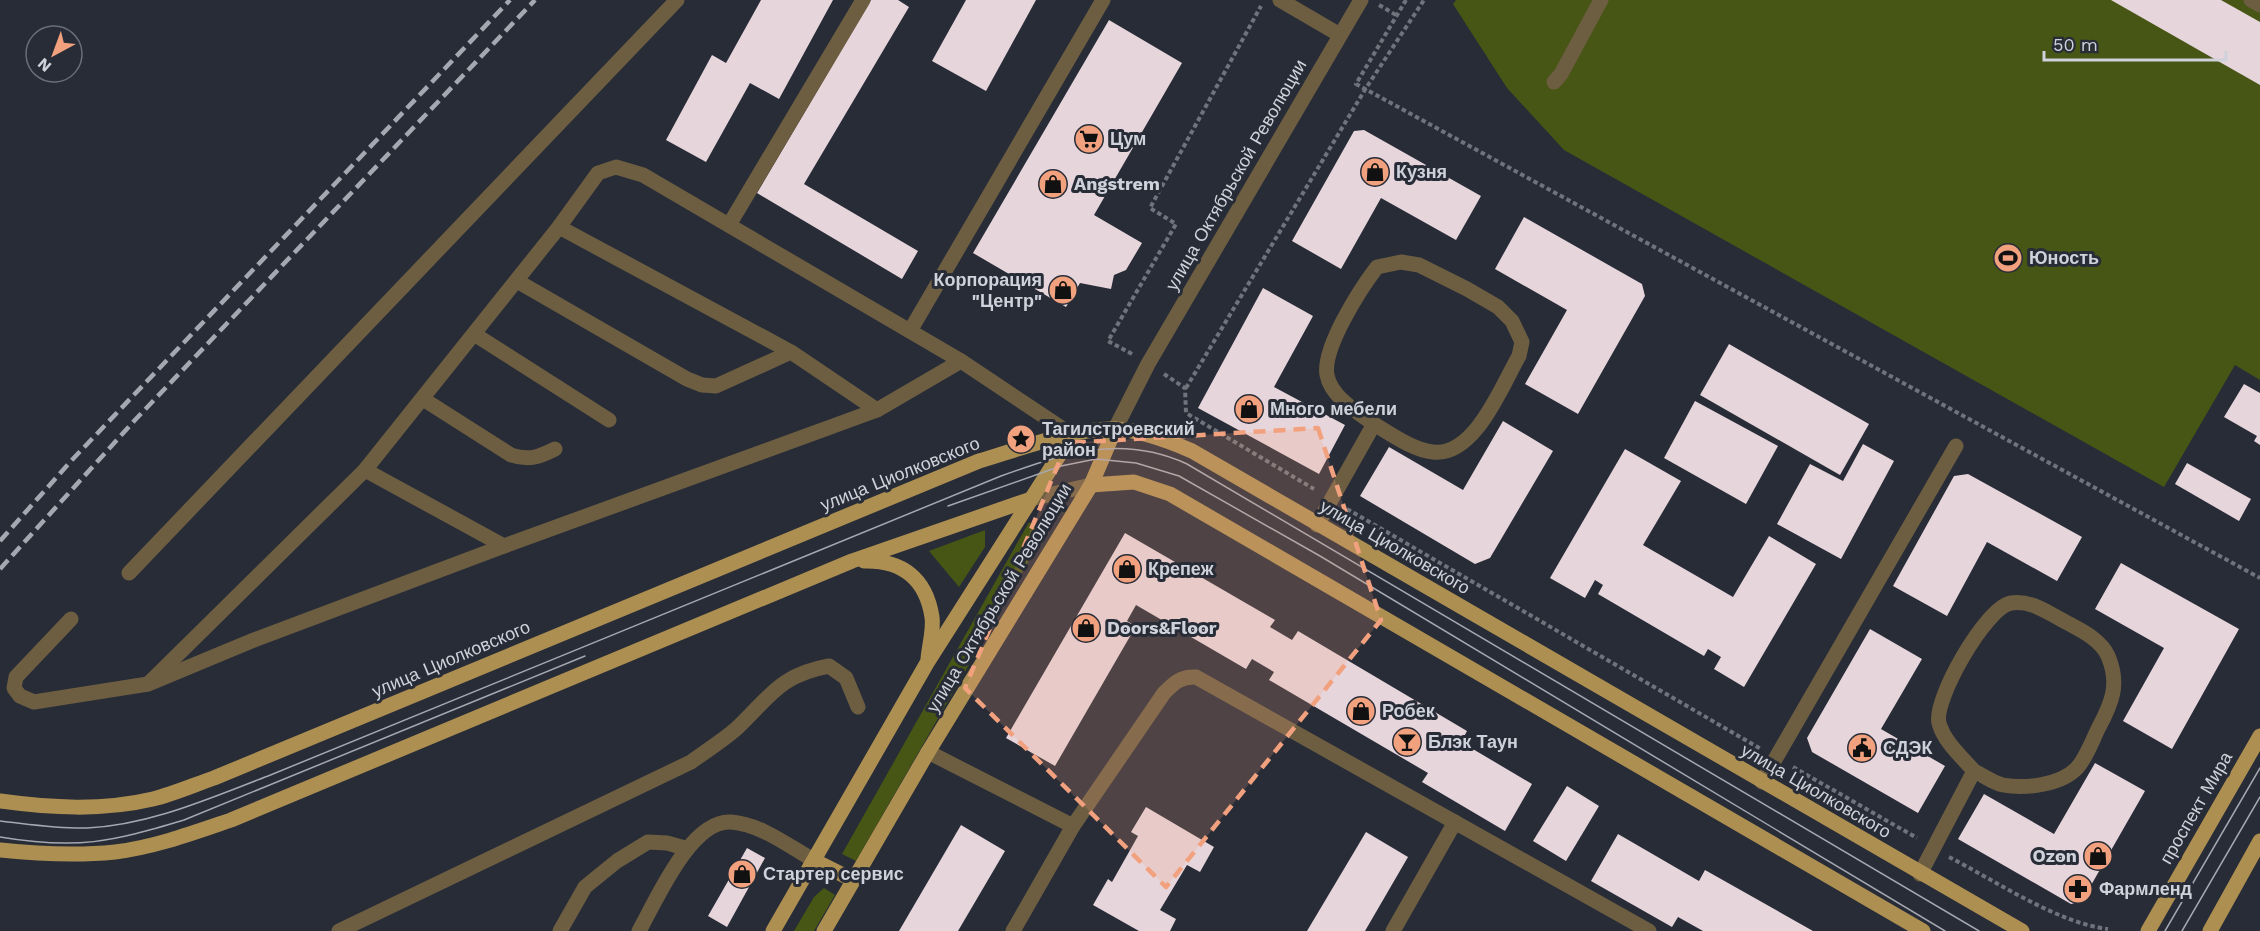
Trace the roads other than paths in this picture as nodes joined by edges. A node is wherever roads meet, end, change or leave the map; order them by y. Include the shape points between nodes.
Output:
1 (677, 0) edge
2 (863, 0) edge
3 (1103, 0) edge
4 (1280, 0) edge
5 (1361, 0) edge
6 (1601, 0) edge
7 (2251, 0) edge
8 (2260, 5) edge
9 (1340, 35) junction
10 (1554, 82) dead end
11 (729, 225) junction
12 (559, 227) junction
13 (517, 281) junction
14 (910, 331) junction
15 (474, 334) junction
16 (791, 352) junction
17 (962, 361) junction
18 (423, 399) junction
19 (877, 410) junction
20 (609, 420) dead end
21 (1374, 424) junction
22 (1115, 429) junction
23 (1072, 435) junction
24 (1956, 446) dead end
25 (555, 449) dead end
26 (365, 470) junction
27 (1091, 485) junction
28 (1031, 499) junction
29 (1317, 525) junction
30 (504, 546) junction
31 (852, 561) junction
32 (129, 573) dead end
33 (71, 619) dead end
34 (927, 663) junction
35 (148, 684) junction
36 (858, 707) dead end
37 (2260, 736) edge
38 (928, 752) junction
39 (1974, 771) junction
40 (1762, 782) junction
41 (0, 801) edge
42 (1455, 822) junction
43 (1073, 826) junction
44 (2260, 841) edge
45 (685, 848) junction
46 (0, 850) edge
47 (815, 861) junction
48 (1920, 874) junction
49 (853, 880) junction
50 (1639, 929) edge
51 (339, 931) edge
52 (560, 931) edge
53 (639, 931) edge
54 (773, 931) edge
55 (824, 931) edge
56 (1013, 931) edge
57 (1393, 931) edge
58 (1923, 931) edge
59 (2022, 931) edge
60 (2148, 931) edge
61 (2210, 931) edge

1 - 32 street
2 - 11 street
3 - 14 street
4 - 9 street
5 - 9 street, улица Октябрьской Революции
6 - 10 street
7 - 8 street
9 - 22 street, улица Октябрьской Революции via 1148,364
11 - 12 street via 643,175 616,167 598,173
11 - 14 street
12 - 13 street
12 - 16 street
13 - 15 street
13 - 16 street via 702,385 717,386
14 - 17 street
15 - 18 street
15 - 20 street
16 - 19 street
17 - 19 street
17 - 23 street
18 - 25 street via 511,455 536,458
18 - 26 street
19 - 30 street
21 - 21 street via 1434,452 1452,449 1471,438 1519,356 1522,342 1512,321 1498,307 1419,266 1401,262 1377,267 1328,354 1327,375 1349,407
21 - 29 street
22 - 23 main road, улица Циолковского
22 - 27 main road, улица Октябрьской Революции
22 - 29 main road, улица Циолковского via 1171,442 1191,451
23 - 28 main road, улица Октябрьской Революции
23 - 41 main road, улица Циолковского via 979,461 214,778 153,799 66,808
24 - 40 street
26 - 30 street
26 - 35 street
27 - 28 street
27 - 38 main road, улица Октябрьской Революции
27 - 58 main road via 1134,482 1170,494
28 - 31 main road
28 - 34 main road, улица Октябрьской Революции
29 - 40 main road, улица Циолковского
30 - 35 street via 265,635
31 - 34 main road via 880,560 903,566 916,579 933,619
31 - 46 main road via 231,820 166,842 115,852
33 - 35 street via 16,677 14,688 20,696 34,702
34 - 47 main road, улица Октябрьской Революции
36 - 51 street via 846,678 829,666 807,670 777,686 735,729 691,762
37 - 60 main road, проспект Мира
38 - 43 street
38 - 49 main road, улица Октябрьской Революции
39 - 39 street via 2002,785 2025,785 2060,780 2077,768 2113,702 2114,678 2108,654 2099,644 2084,631 2032,604 2007,604 1994,613 1982,626 1942,699 1938,722 1945,737
39 - 48 street
40 - 48 main road, улица Циолковского
42 - 43 street via 1207,682 1188,677 1175,681 1164,693
42 - 50 street
42 - 57 street
43 - 56 street
44 - 61 main road
45 - 47 street via 708,829 730,821 758,829
45 - 52 street via 648,842 617,861 585,886
45 - 53 street
47 - 49 main road
47 - 54 main road, улица Октябрьской Революции
48 - 59 main road, улица Циолковского
49 - 55 main road, улица Октябрьской Революции

